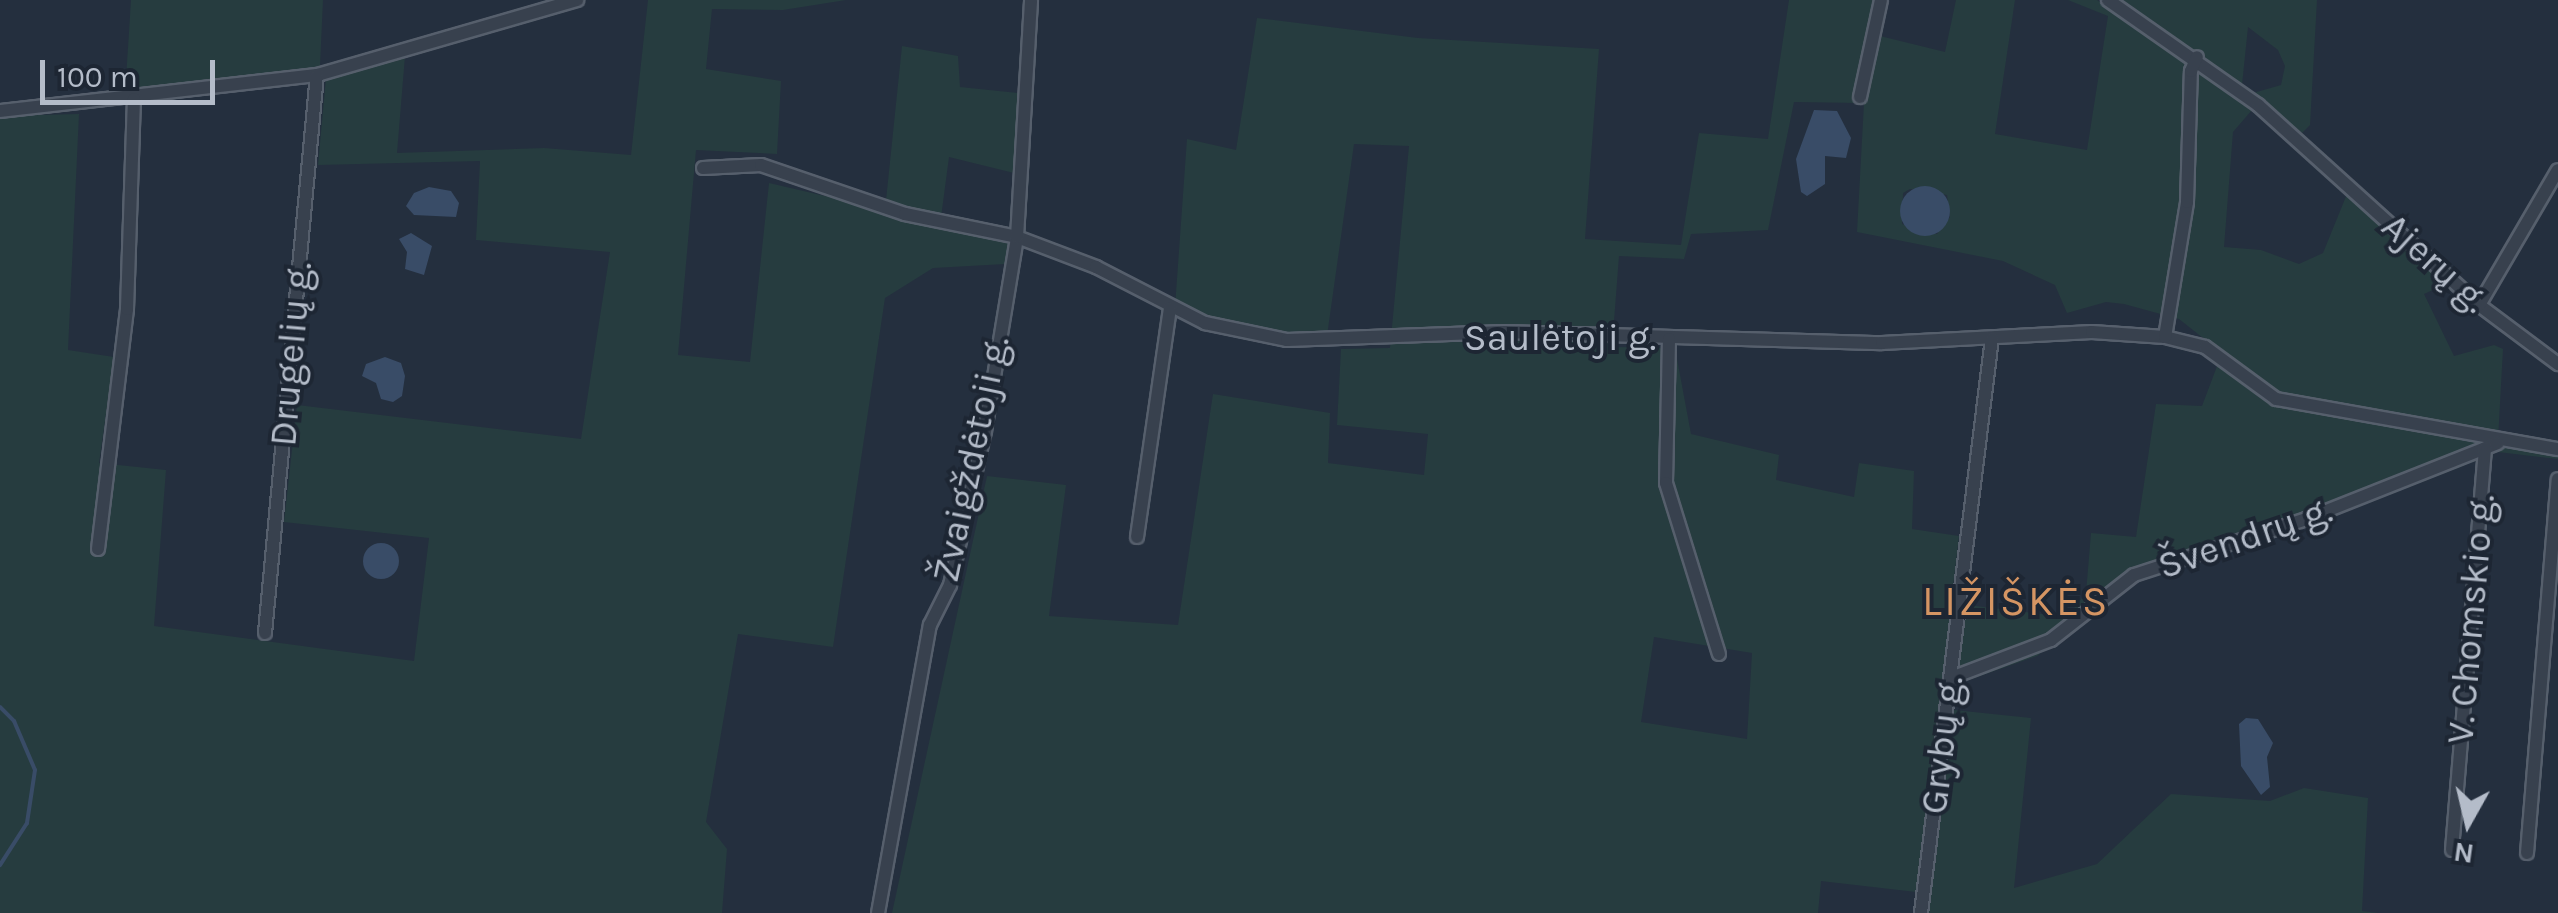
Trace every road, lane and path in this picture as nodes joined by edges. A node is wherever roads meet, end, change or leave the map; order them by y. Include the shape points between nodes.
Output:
1 (577, 0) edge
2 (1031, 0) edge
3 (1881, 0) edge
4 (2108, 0) edge
5 (2197, 57) junction
6 (318, 75) junction
7 (1860, 97) dead end
8 (134, 99) junction
9 (0, 112) edge
10 (703, 168) dead end
11 (2558, 170) edge
12 (1017, 237) junction
13 (2479, 305) junction
14 (1170, 308) junction
15 (1992, 338) junction
16 (2164, 338) junction
17 (1668, 339) junction
18 (2558, 364) edge
19 (2492, 446) junction
20 (2558, 449) edge
21 (2558, 480) edge
22 (1137, 537) dead end
23 (98, 550) dead end
24 (265, 633) dead end
25 (1719, 654) dead end
26 (1951, 678) junction
27 (2452, 850) dead end
28 (2527, 853) dead end
29 (878, 913) edge
30 (1921, 913) edge

1 - 6 street
2 - 12 street, Žvaigždėtoji g.
3 - 7 street
4 - 5 street, Ajerų g.
5 - 13 street, Ajerų g.
5 - 16 street via 2191,71 2187,202
6 - 8 street
6 - 24 street, Drugelių g.
8 - 9 street
8 - 23 street via 126,308
10 - 12 street, Saulėtoji g. via 762,165 905,214
11 - 13 street
12 - 14 street, Saulėtoji g. via 1096,267
12 - 29 street, Žvaigždėtoji g. via 985,431 950,585 930,625
13 - 18 street, Ajerų g.
14 - 17 street, Saulėtoji g. via 1233,331 1288,340 1505,332
14 - 22 street
15 - 16 street, Saulėtoji g. via 2092,332
15 - 17 street, Saulėtoji g.
15 - 26 street, Grybų g.
16 - 19 street, Saulėtoji g. via 2205,347 2276,399
17 - 25 street via 1666,484
19 - 20 street, Švendrų g.
19 - 26 street, Švendrų g. via 2306,519 2134,575 2051,640
19 - 27 street, V. Chomskio g.
21 - 28 street
26 - 30 street, Grybų g.

